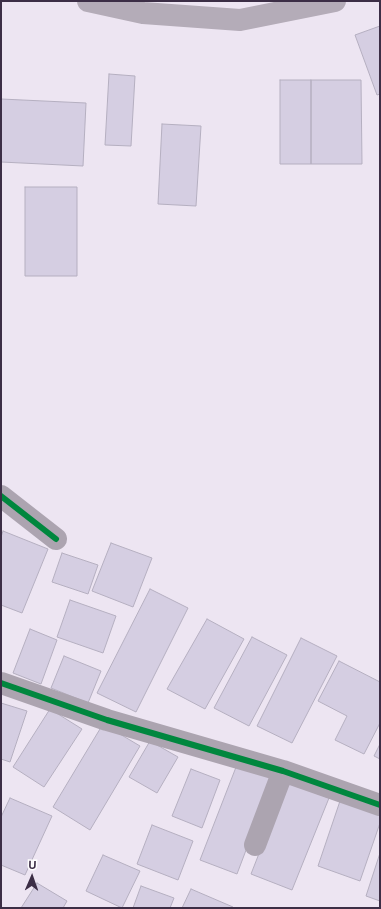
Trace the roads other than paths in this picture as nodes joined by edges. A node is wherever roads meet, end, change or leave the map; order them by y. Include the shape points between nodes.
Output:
1 (88, 1) edge
2 (335, 1) edge
3 (1, 496) edge
4 (56, 539) dead end
5 (1, 683) edge
6 (283, 771) junction
7 (380, 805) edge
8 (255, 845) dead end

1 - 2 highway via 143,13 240,20
3 - 4 street
5 - 6 street via 107,720
6 - 7 street
6 - 8 street

